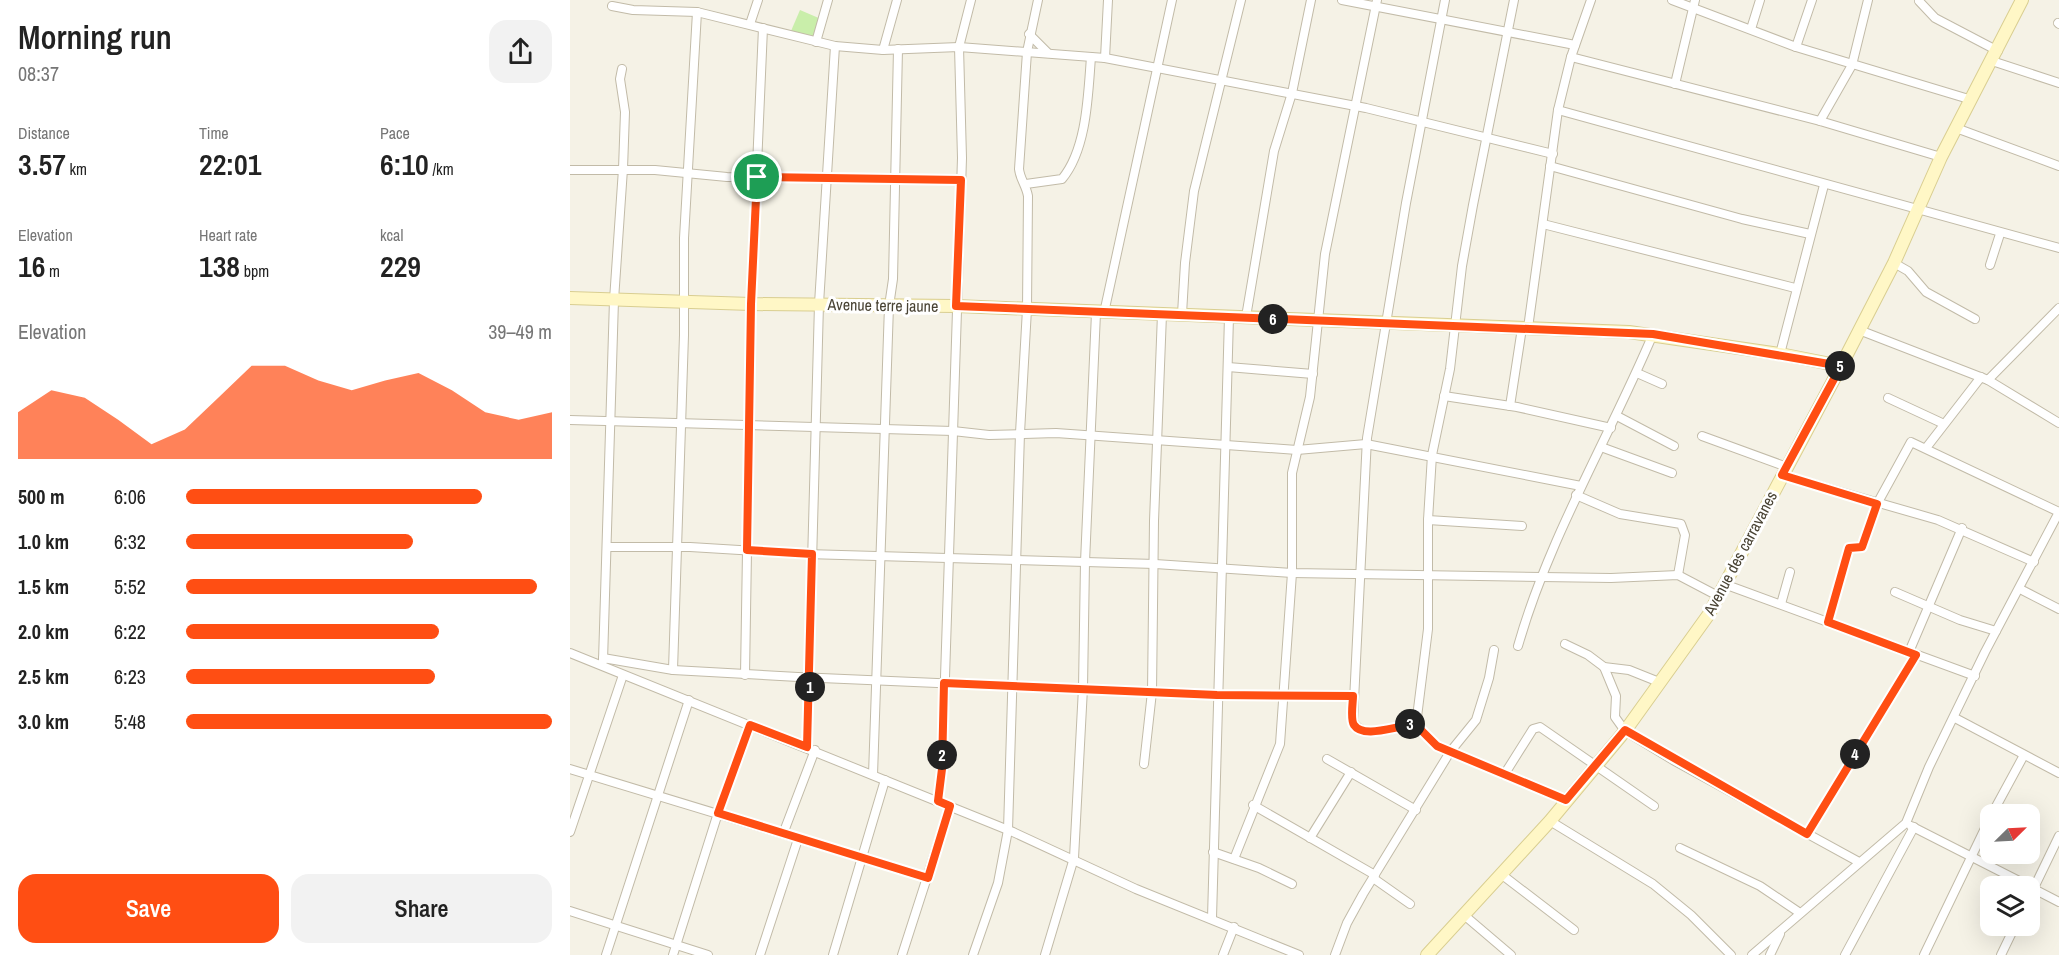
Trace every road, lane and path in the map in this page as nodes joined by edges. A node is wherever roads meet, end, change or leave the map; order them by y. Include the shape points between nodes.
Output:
1 (684, 0) edge
2 (758, 0) edge
3 (828, 0) edge
4 (897, 0) edge
5 (971, 0) edge
6 (1038, 0) edge
7 (1108, 0) edge
8 (1172, 0) edge
9 (1241, 0) edge
10 (1311, 0) edge
11 (1342, 0) edge
12 (1445, 0) edge
13 (1514, 0) edge
14 (1591, 0) edge
15 (1672, 0) edge
16 (1760, 0) edge
17 (1812, 0) edge
18 (1868, 0) edge
19 (1919, 0) edge
20 (2022, 0) edge
21 (1376, 3) edge
22 (1694, 4) edge
23 (612, 6) dead end
24 (679, 10) junction
25 (697, 12) junction
26 (1441, 19) junction
27 (750, 24) junction
28 (763, 28) junction
29 (1751, 29) junction
30 (1506, 32) junction
31 (1029, 34) junction
32 (816, 42) junction
33 (1575, 45) junction
34 (835, 46) junction
35 (1796, 46) junction
36 (959, 47) junction
37 (898, 49) junction
38 (883, 50) junction
39 (1027, 52) junction
40 (1050, 54) junction
41 (1995, 56) junction
42 (1091, 57) junction
43 (1571, 57) junction
44 (1105, 58) junction
45 (1852, 65) junction
46 (1159, 68) junction
47 (622, 69) dead end
48 (1222, 81) junction
49 (2059, 83) edge
50 (1675, 84) junction
51 (1292, 93) junction
52 (1972, 100) junction
53 (1355, 106) junction
54 (1558, 110) junction
55 (1422, 121) junction
56 (1820, 122) junction
57 (1956, 128) junction
58 (1486, 137) junction
59 (1552, 154) junction
60 (1941, 158) junction
61 (1550, 166) junction
62 (2059, 166) edge
63 (623, 169) junction
64 (570, 170) edge
65 (688, 174) junction
66 (757, 177) junction
67 (894, 177) junction
68 (826, 178) junction
69 (961, 180) junction
70 (1026, 184) junction
71 (1824, 185) junction
72 (1917, 209) junction
73 (1543, 224) junction
74 (1810, 234) junction
75 (2000, 234) junction
76 (2059, 248) edge
77 (1894, 263) junction
78 (1990, 265) dead end
79 (1795, 288) junction
80 (570, 298) edge
81 (614, 300) junction
82 (684, 302) junction
83 (751, 304) junction
84 (819, 304) junction
85 (889, 306) junction
86 (956, 306) junction
87 (2059, 308) edge
88 (1027, 309) junction
89 (1100, 313) junction
90 (1162, 314) junction
91 (1182, 314) junction
92 (1229, 317) junction
93 (1246, 317) junction
94 (1975, 319) dead end
95 (1319, 321) junction
96 (1386, 322) junction
97 (1457, 326) junction
98 (1525, 328) junction
99 (1859, 330) junction
100 (1653, 334) junction
101 (1780, 354) junction
102 (1841, 366) junction
103 (1228, 367) junction
104 (1637, 373) junction
105 (1313, 374) junction
106 (1984, 379) junction
107 (1662, 384) dead end
108 (1444, 396) junction
109 (1888, 398) dead end
110 (1510, 406) junction
111 (1617, 416) junction
112 (570, 420) edge
113 (611, 421) junction
114 (680, 423) junction
115 (2059, 423) edge
116 (1944, 424) junction
117 (749, 425) junction
118 (817, 426) junction
119 (1611, 428) junction
120 (885, 429) junction
121 (953, 431) junction
122 (1020, 433) junction
123 (1092, 435) junction
124 (1702, 436) dead end
125 (1159, 440) junction
126 (1366, 444) junction
127 (1225, 445) junction
128 (1674, 446) dead end
129 (1601, 447) junction
130 (1926, 448) junction
131 (1297, 450) junction
132 (1432, 455) junction
133 (1784, 471) junction
134 (1672, 473) dead end
135 (1581, 486) junction
136 (1576, 495) junction
137 (1877, 504) junction
138 (2059, 512) edge
139 (1428, 520) junction
140 (1522, 526) dead end
141 (1962, 528) junction
142 (608, 547) junction
143 (678, 547) junction
144 (747, 550) junction
145 (812, 554) junction
146 (881, 556) junction
147 (950, 558) junction
148 (1017, 560) junction
149 (1085, 562) junction
150 (2034, 562) junction
151 (1155, 564) junction
152 (1222, 568) junction
153 (1790, 572) dead end
154 (1292, 573) junction
155 (1360, 574) junction
156 (1427, 575) junction
157 (1678, 575) junction
158 (1542, 576) junction
159 (2020, 589) junction
160 (1721, 590) junction
161 (1895, 592) dead end
162 (1781, 604) junction
163 (1928, 606) junction
164 (2059, 609) edge
165 (1828, 622) junction
166 (1996, 631) junction
167 (1565, 644) dead end
168 (1518, 646) dead end
169 (1494, 650) dead end
170 (570, 653) edge
171 (1912, 653) junction
172 (603, 661) junction
173 (1604, 667) junction
174 (673, 670) junction
175 (623, 675) junction
176 (745, 675) junction
177 (1975, 676) junction
178 (811, 678) junction
179 (878, 680) junction
180 (1659, 682) junction
181 (944, 683) junction
182 (1014, 685) junction
183 (1083, 688) junction
184 (1152, 692) junction
185 (1217, 695) junction
186 (1353, 696) junction
187 (1284, 697) junction
188 (689, 700) junction
189 (1955, 718) junction
190 (750, 725) junction
191 (1416, 725) junction
192 (1625, 730) junction
193 (811, 749) junction
194 (1450, 752) junction
195 (2024, 755) junction
196 (1327, 759) dead end
197 (1144, 764) dead end
198 (1595, 766) junction
199 (570, 769) edge
200 (1351, 772) junction
201 (2059, 773) edge
202 (587, 775) junction
203 (873, 775) junction
204 (1504, 775) junction
205 (885, 780) junction
206 (657, 795) junction
207 (1566, 800) junction
208 (938, 801) junction
209 (1997, 804) edge
210 (1253, 805) junction
211 (950, 806) junction
212 (1654, 807) dead end
213 (1416, 810) junction
214 (718, 813) junction
215 (1550, 821) junction
216 (1910, 825) junction
217 (1008, 830) junction
218 (570, 832) edge
219 (783, 834) junction
220 (1807, 834) junction
221 (2059, 836) edge
222 (798, 838) junction
223 (1310, 838) junction
224 (1980, 838) edge
225 (1680, 848) dead end
226 (1213, 852) junction
227 (1971, 856) junction
228 (1074, 858) junction
229 (862, 859) junction
230 (1234, 859) junction
231 (1859, 862) junction
232 (1501, 874) junction
233 (2006, 876) edge
234 (2038, 876) edge
235 (1374, 877) junction
236 (928, 878) junction
237 (1292, 884) dead end
238 (2040, 894) edge
239 (2059, 902) edge
240 (1410, 904) dead end
241 (570, 911) edge
242 (1800, 913) junction
243 (1464, 915) junction
244 (1212, 918) junction
245 (614, 927) junction
246 (1234, 927) junction
247 (1782, 929) junction
248 (1575, 930) dead end
249 (2010, 936) edge
250 (676, 945) junction
251 (1439, 950) edge
252 (606, 955) edge
253 (673, 955) edge
254 (708, 955) edge
255 (760, 955) edge
256 (833, 955) edge
257 (902, 955) edge
258 (972, 955) edge
259 (1045, 955) edge
260 (1223, 955) edge
261 (1299, 955) edge
262 (1335, 955) edge
263 (1427, 955) edge
264 (1511, 955) edge
265 (1731, 955) edge
266 (1752, 955) edge
267 (1770, 955) edge
268 (1845, 955) edge
269 (1924, 955) edge
270 (2001, 955) edge

1 - 24 street
2 - 27 street
3 - 32 street
4 - 38 street
5 - 36 street
6 - 31 street
7 - 44 street
8 - 46 street
9 - 48 street
10 - 51 street
11 - 21 street
12 - 26 street
13 - 30 street
14 - 33 street
15 - 22 street
16 - 29 street
17 - 35 street
18 - 45 street
19 - 41 street via 1935,18
20 - 41 street, Avenue des carravanes
21 - 26 street
21 - 53 street
22 - 29 street
22 - 50 street
23 - 24 street
24 - 25 street
25 - 27 street
25 - 65 street
26 - 30 street
26 - 55 street
27 - 28 street
28 - 32 street
28 - 66 street
29 - 35 street
30 - 33 street
30 - 58 street
31 - 39 street
31 - 40 street
32 - 34 street
33 - 43 street
34 - 38 street
34 - 68 street
35 - 45 street
36 - 37 street
36 - 39 street
36 - 69 street
37 - 38 street
37 - 67 street
39 - 40 street
39 - 70 street via 1019,169
40 - 42 street
41 - 49 street
41 - 52 street, Avenue des carravanes
42 - 44 street
42 - 70 street via 1080,134 1070,168 1062,179
43 - 50 street
43 - 54 street
44 - 46 street
45 - 52 street
45 - 56 street
46 - 48 street
46 - 89 street
47 - 63 street
48 - 51 street
48 - 91 street via 1194,191
50 - 56 street
51 - 53 street
51 - 93 street via 1274,152
52 - 57 street, Avenue des carravanes
53 - 55 street
53 - 95 street via 1324,254
54 - 59 street
54 - 71 street
55 - 58 street
55 - 96 street
56 - 60 street
57 - 60 street, Avenue des carravanes
57 - 62 street
58 - 59 street
58 - 97 street via 1462,266
59 - 61 street
60 - 72 street, Avenue des carravanes
61 - 73 street
61 - 74 street
63 - 64 street
63 - 65 street
63 - 81 street
65 - 66 street
65 - 82 street
66 - 68 street
66 - 83 street
67 - 68 street
67 - 69 street
67 - 85 street
68 - 84 street
69 - 86 street
70 - 88 street
71 - 72 street
71 - 74 street
72 - 75 street
72 - 77 street, Avenue des carravanes
73 - 79 street
73 - 98 street
74 - 79 street
75 - 76 street
75 - 78 street
77 - 94 street via 1908,271 1926,292
77 - 99 street, Avenue des carravanes
79 - 101 street
80 - 81 street, Avenue terre jaune
81 - 82 street, Avenue terre jaune
81 - 113 street
82 - 83 street, Avenue terre jaune
82 - 114 street
83 - 84 street, Avenue terre jaune
83 - 117 street
84 - 85 street, Avenue terre jaune
84 - 118 street
85 - 86 street, Avenue terre jaune
85 - 120 street
86 - 88 street, Avenue terre jaune
86 - 121 street
87 - 106 street
88 - 89 street, Avenue terre jaune
88 - 122 street
89 - 90 street, Avenue terre jaune
89 - 123 street
90 - 91 street, Avenue terre jaune
90 - 125 street
91 - 92 street, Avenue terre jaune
92 - 93 street, Avenue terre jaune
92 - 103 street
93 - 95 street, Avenue terre jaune
95 - 96 street, Avenue terre jaune
95 - 105 street
96 - 97 street, Avenue terre jaune
96 - 126 street
97 - 98 street, Avenue terre jaune
97 - 108 street
98 - 100 street, Avenue terre jaune
98 - 110 street
99 - 102 street, Avenue des carravanes
99 - 106 street
100 - 101 street, Avenue terre jaune
100 - 104 street
101 - 102 street, Avenue terre jaune
102 - 133 street, Avenue des carravanes
103 - 105 street
103 - 127 street
104 - 107 street
104 - 111 street
105 - 131 street
106 - 115 street
106 - 116 street
108 - 110 street
108 - 132 street
109 - 116 street
110 - 119 street
111 - 119 street
111 - 128 street
112 - 113 street
113 - 114 street
113 - 142 street
114 - 117 street
114 - 143 street
116 - 130 street
117 - 118 street
117 - 144 street
118 - 120 street
118 - 145 street
119 - 129 street
120 - 121 street
120 - 146 street
121 - 122 street
121 - 147 street
122 - 123 street
122 - 148 street
123 - 125 street
123 - 149 street
124 - 133 street
125 - 127 street
125 - 151 street
126 - 131 street
126 - 132 street
126 - 155 street
127 - 131 street
127 - 152 street
129 - 134 street
129 - 135 street
130 - 137 street via 1914,442 1909,444
130 - 138 street
131 - 154 street via 1293,473
132 - 135 street
132 - 139 street
133 - 137 street
133 - 160 street, Avenue des carravanes
135 - 136 street
136 - 157 street via 1620,514 1681,524 1685,535
136 - 158 street
137 - 141 street
137 - 165 street via 1862,547 1849,548
138 - 150 street
139 - 140 street
139 - 156 street
141 - 150 street
141 - 163 street
142 - 143 street
142 - 172 street
143 - 144 street
143 - 174 street
144 - 145 street
144 - 176 street
145 - 146 street
145 - 178 street
146 - 147 street
146 - 179 street
147 - 148 street
147 - 181 street
148 - 149 street
148 - 182 street
149 - 151 street
149 - 183 street
150 - 159 street
151 - 152 street
151 - 184 street
152 - 154 street
152 - 185 street
153 - 162 street
154 - 155 street
154 - 187 street
155 - 156 street
155 - 186 street
156 - 158 street
156 - 191 street via 1428,629
157 - 158 street
157 - 160 street
158 - 168 street
159 - 164 street
159 - 166 street
160 - 162 street
160 - 180 street, Avenue des carravanes via 1709,614
161 - 163 street
162 - 165 street
163 - 166 street
163 - 171 street
165 - 171 street
166 - 177 street
167 - 173 street
169 - 194 street via 1482,706 1469,732
170 - 172 street
171 - 177 street
171 - 220 street
172 - 174 street
172 - 175 street
173 - 180 street via 1629,670
173 - 192 street via 1616,696 1615,717
174 - 176 street
175 - 188 street
175 - 202 street
176 - 178 street
177 - 189 street
178 - 179 street
178 - 193 street
179 - 181 street
179 - 203 street
180 - 192 street, Avenue des carravanes
181 - 182 street
181 - 208 street
182 - 183 street
182 - 217 street
183 - 184 street
183 - 228 street
184 - 185 street
184 - 197 street
185 - 187 street
185 - 226 street
186 - 187 street
186 - 191 street via 1353,721 1357,728 1381,732 1404,724
187 - 210 street via 1280,744
188 - 190 street
188 - 206 street
189 - 195 street
189 - 216 street via 1929,767
190 - 193 street
190 - 214 street
191 - 194 street via 1425,736
192 - 198 street, Avenue des carravanes
192 - 220 street
193 - 203 street
193 - 219 street
194 - 204 street
194 - 213 street
195 - 201 street
195 - 209 street
196 - 200 street
198 - 204 street via 1540,727 1533,729
198 - 207 street, Avenue des carravanes
198 - 212 street
199 - 202 street
200 - 213 street
200 - 223 street
202 - 206 street
202 - 218 street
203 - 205 street
204 - 207 street
205 - 208 street
205 - 229 street
206 - 214 street
206 - 245 street
207 - 215 street, Avenue des carravanes
208 - 211 street
210 - 223 street
210 - 230 street
211 - 217 street
211 - 236 street
213 - 235 street
214 - 219 street
214 - 250 street
215 - 232 street, Avenue des carravanes
215 - 265 street via 1653,884
216 - 227 street
216 - 231 street
216 - 268 street
217 - 228 street
217 - 258 street via 998,883
219 - 222 street
220 - 231 street
221 - 234 street
222 - 229 street
222 - 255 street
223 - 235 street
224 - 227 street
225 - 242 street via 1760,886
226 - 230 street
226 - 244 street
227 - 233 street
227 - 269 street
228 - 244 street via 1136,889
228 - 259 street
229 - 236 street
229 - 256 street
230 - 237 street
231 - 242 street
232 - 243 street, Avenue des carravanes
232 - 248 street
235 - 240 street
235 - 262 street via 1347,923
236 - 257 street
238 - 239 street
241 - 245 street
242 - 247 street
243 - 251 street, Avenue des carravanes
243 - 264 street
244 - 246 street
245 - 250 street
245 - 252 street
246 - 260 street
246 - 261 street
247 - 266 street
247 - 267 street
249 - 270 street
250 - 253 street
250 - 254 street
251 - 263 street, Avenue des carravanes

